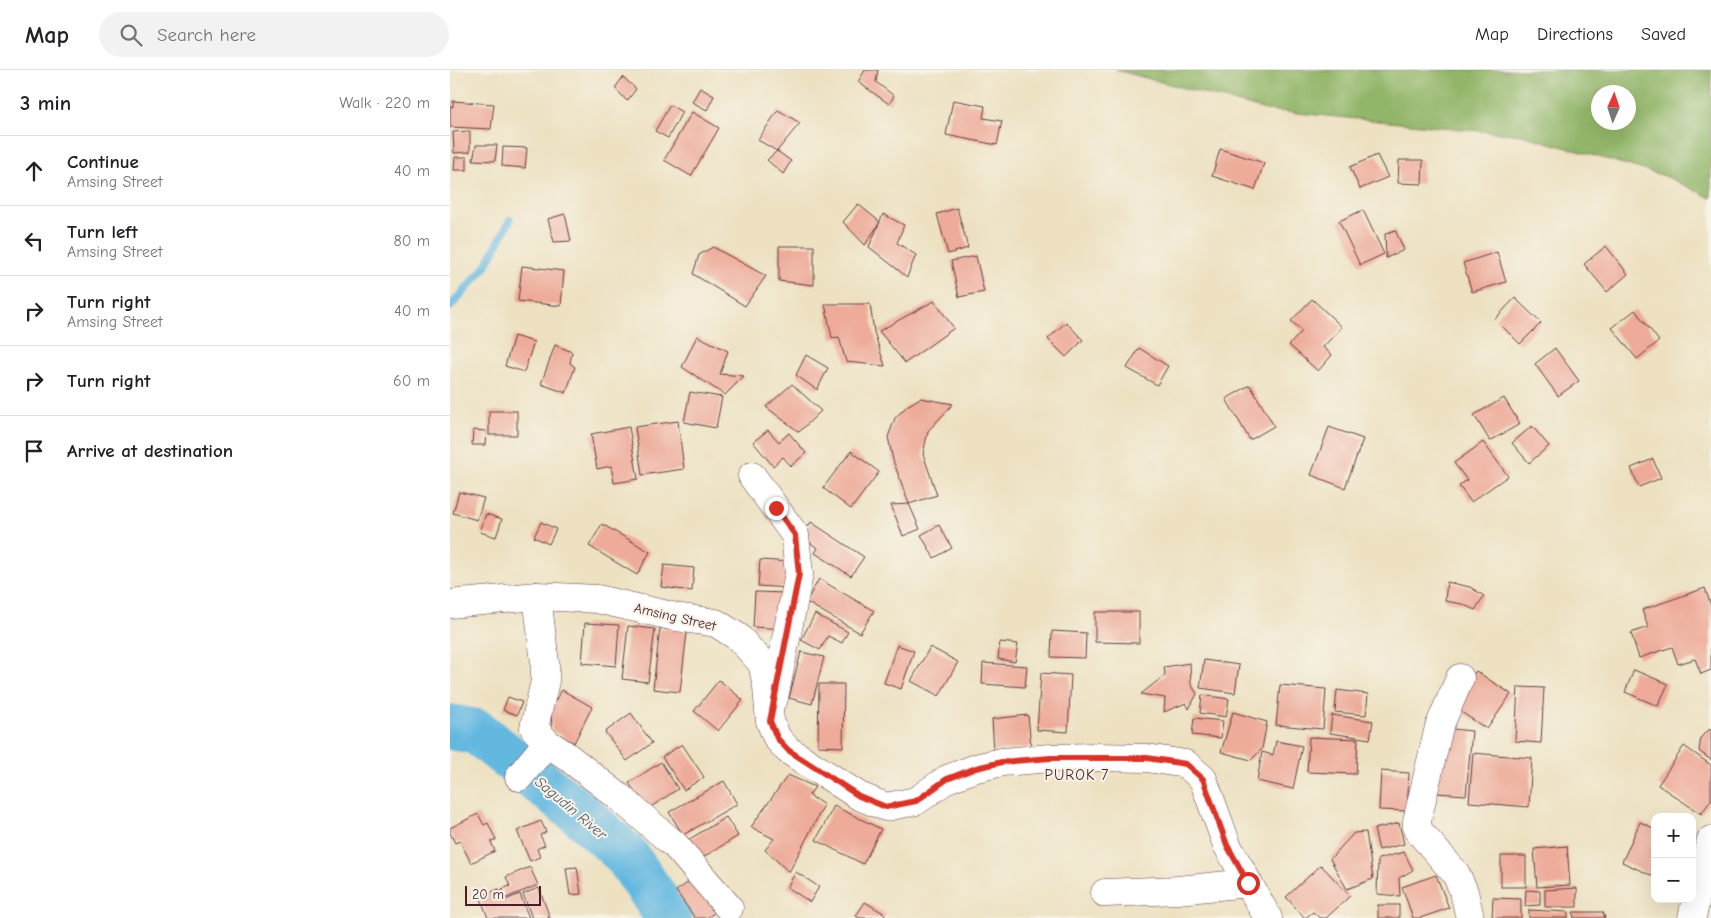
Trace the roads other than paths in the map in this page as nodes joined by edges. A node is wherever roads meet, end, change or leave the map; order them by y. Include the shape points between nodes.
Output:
1 (752, 476) dead end
2 (537, 596) junction
3 (454, 599) edge
4 (1460, 678) dead end
5 (770, 721) junction
6 (542, 749) junction
7 (519, 777) dead end
8 (1711, 840) edge
9 (1248, 883) junction
10 (1105, 893) dead end
11 (729, 908) dead end
12 (1268, 918) edge
13 (1470, 918) edge
14 (1692, 918) edge

1 - 5 street via 795,535 799,574
2 - 3 street, Amsing Street
2 - 5 street, Amsing Street via 597,599 716,623 738,637 762,663 768,687
2 - 6 street via 545,663 534,728
4 - 13 street via 1439,727 1417,829 1456,874
5 - 9 street, Amsing Street via 777,738 788,750 859,796 886,807 916,801 947,779 1002,762 1104,757 1147,758 1186,764 1203,779 1227,845
6 - 7 street
6 - 11 street via 564,754 675,845
8 - 14 street
9 - 10 street
9 - 12 street, Amsing Street

